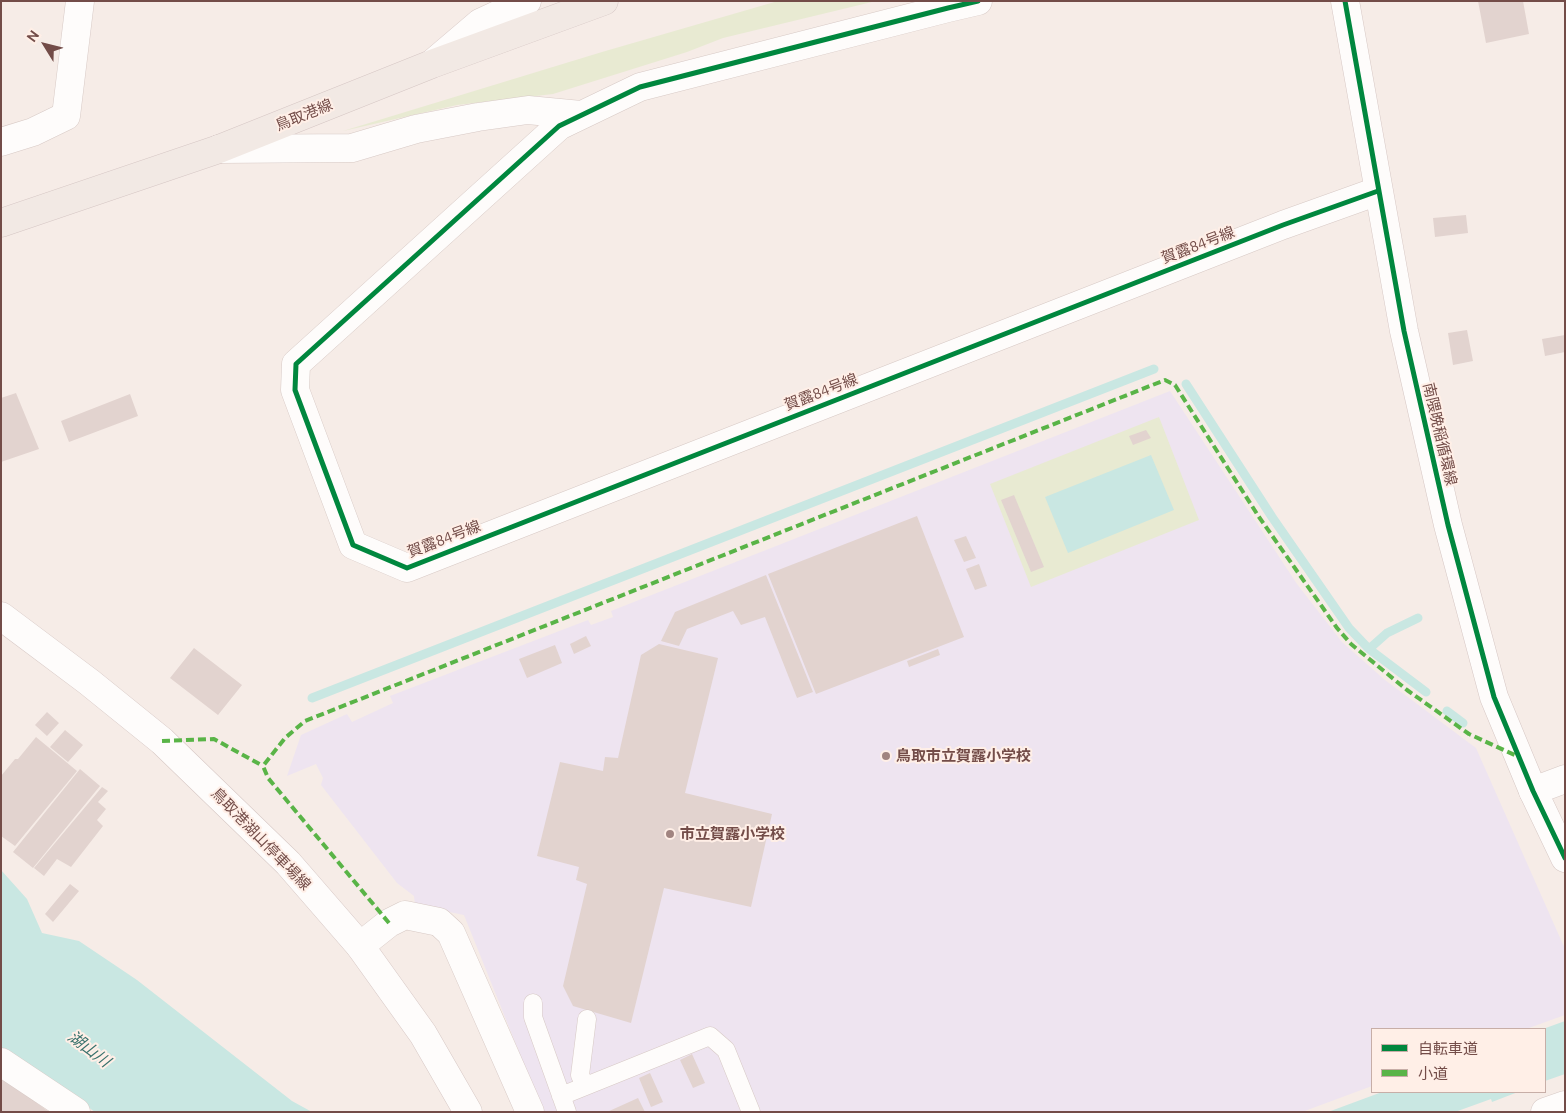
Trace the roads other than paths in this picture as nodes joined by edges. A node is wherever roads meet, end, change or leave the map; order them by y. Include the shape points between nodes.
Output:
1 (80, 1) edge
2 (527, 1) edge
3 (604, 1) edge
4 (978, 1) edge
5 (1345, 1) edge
6 (432, 64) junction
7 (581, 115) junction
8 (1, 142) edge
9 (219, 149) junction
10 (1378, 191) junction
11 (1, 223) edge
12 (1, 616) edge
13 (1565, 779) edge
14 (1533, 791) junction
15 (1565, 858) edge
16 (360, 946) junction
17 (533, 1003) dead end
18 (587, 1018) dead end
19 (1, 1062) edge
20 (585, 1086) junction
21 (564, 1104) edge
22 (1565, 1104) edge
23 (76, 1112) edge
24 (468, 1112) edge
25 (530, 1112) edge
26 (751, 1112) edge
27 (1545, 1112) edge

1 - 8 street via 66,116
2 - 6 street via 480,23
3 - 6 main road, 鳥取港線
4 - 7 street, 賀露84号線 via 640,87
5 - 10 street, 南隈晩稲循環線
6 - 9 main road, 鳥取港線
7 - 9 street via 528,110 478,117 416,129 352,148
7 - 10 street, 賀露84号線 via 559,126 296,364 295,390 353,545 407,568 1283,225
9 - 11 main road, 鳥取港線
10 - 14 street, 南隈晩稲循環線 via 1404,331 1448,525 1494,697
12 - 16 street, 鳥取港湖山停車場線 via 162,742 288,863
13 - 14 street
14 - 15 street, 南隈晩稲循環線
16 - 24 street, 鳥取港湖山停車場線 via 423,1034
16 - 25 street via 404,915 439,922 451,933
17 - 21 lane via 533,1017
18 - 20 lane via 580,1075
19 - 23 street
20 - 21 lane
20 - 26 lane via 710,1036 726,1050
22 - 27 street

